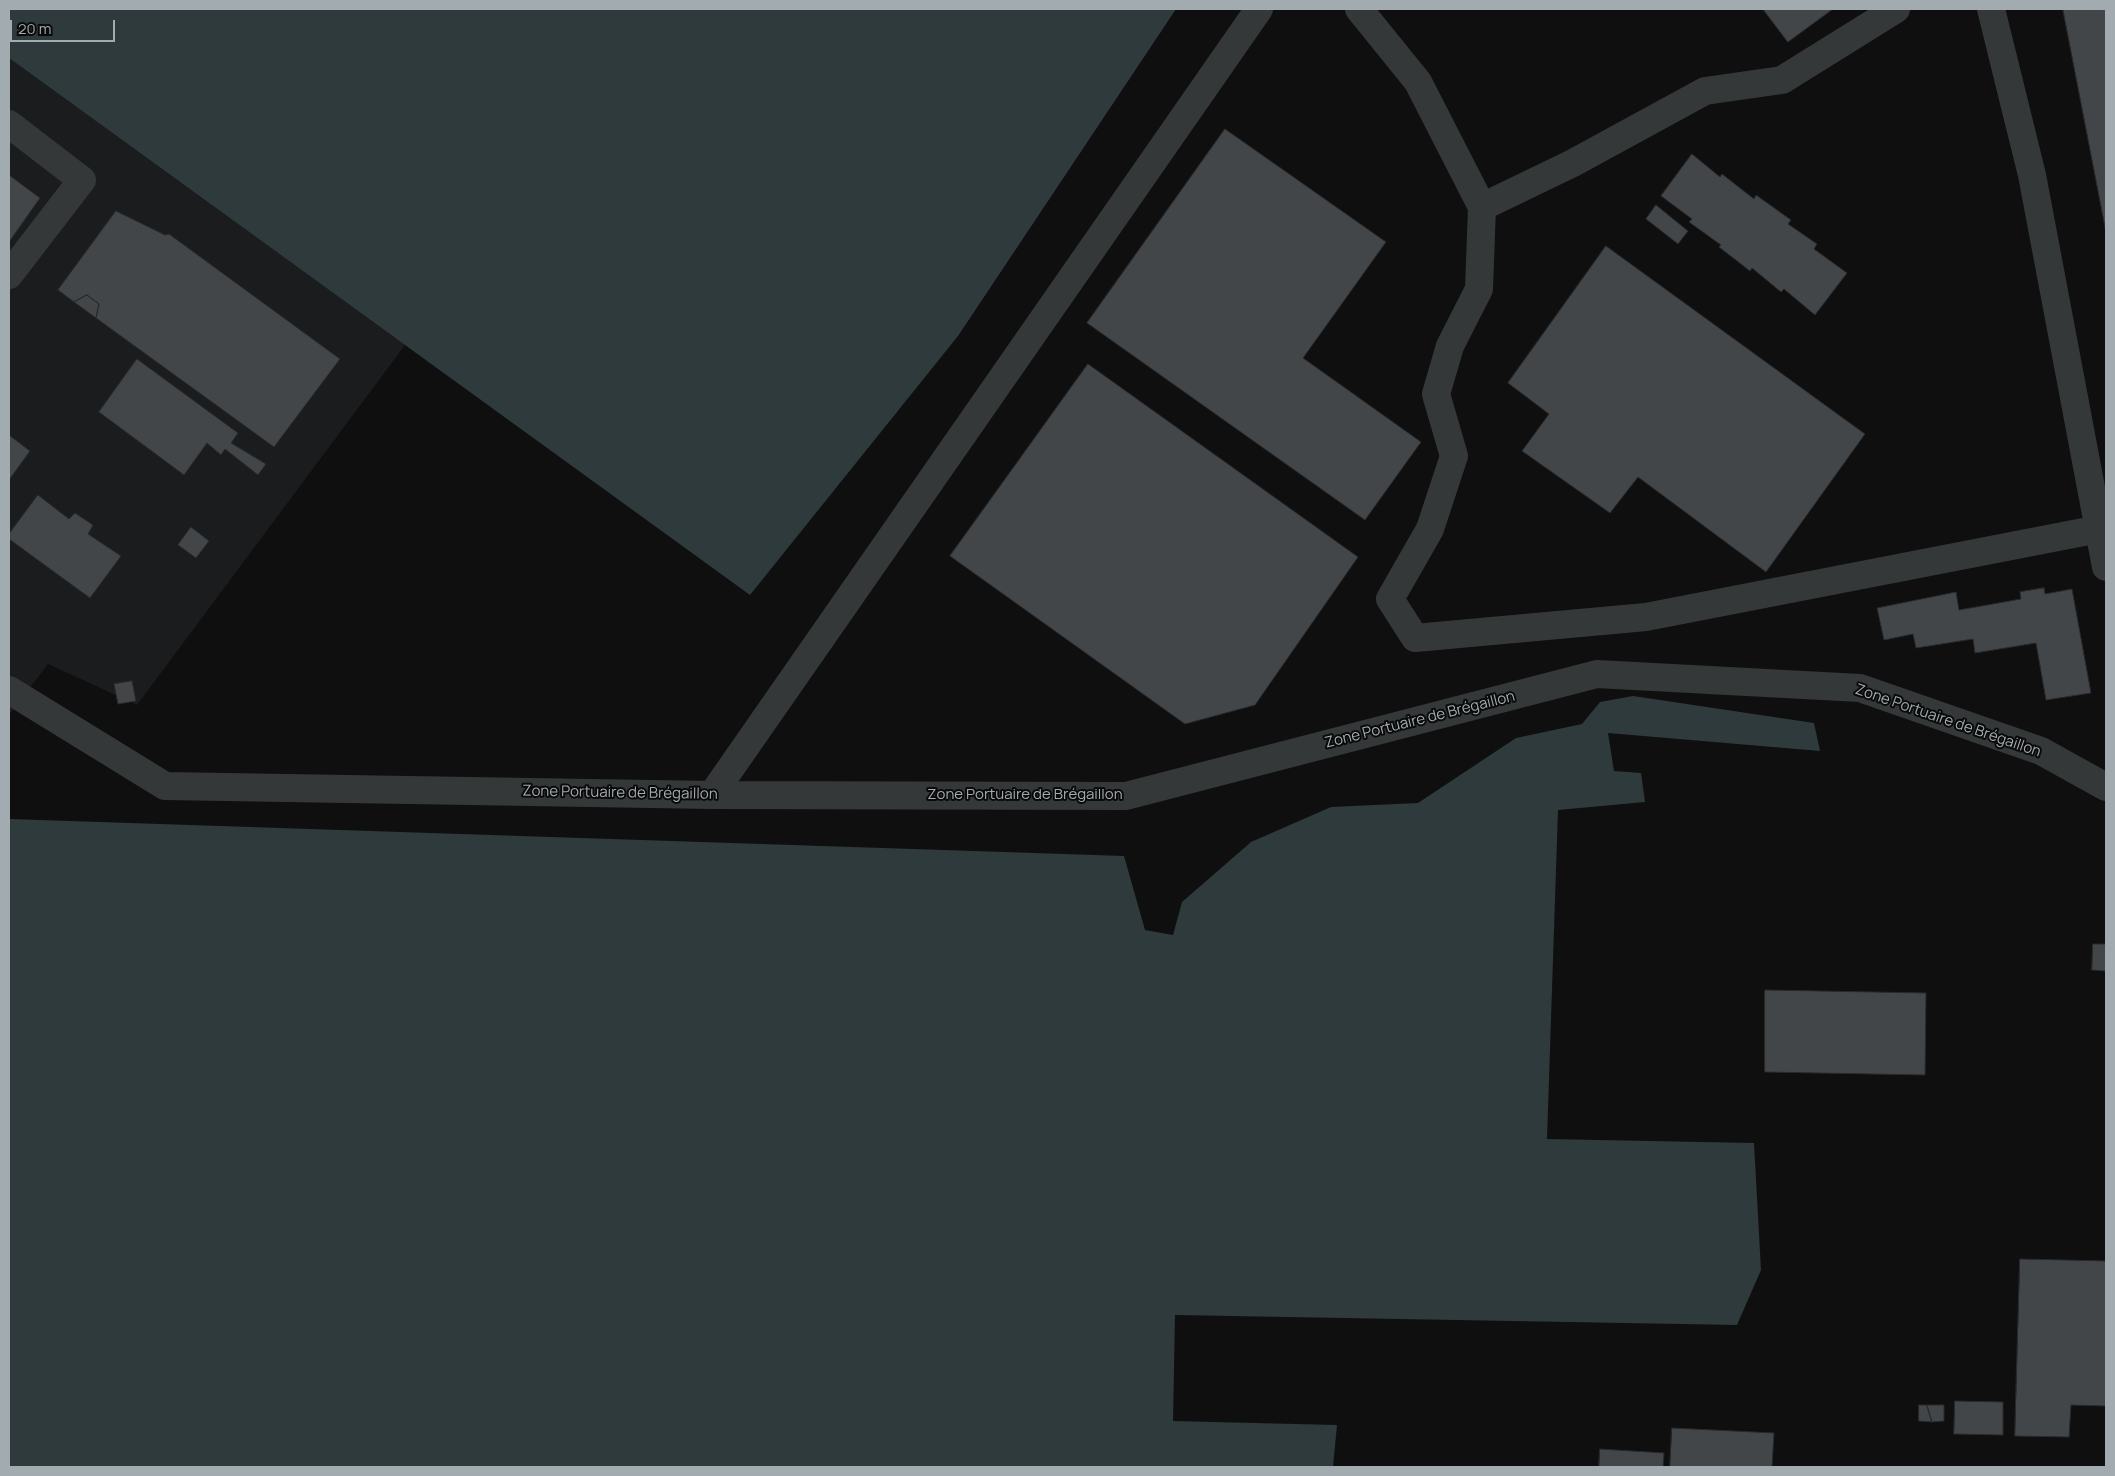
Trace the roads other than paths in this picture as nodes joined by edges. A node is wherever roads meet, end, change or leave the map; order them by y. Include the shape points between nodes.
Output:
1 (1259, 9) edge
2 (1359, 9) edge
3 (1896, 9) edge
4 (1991, 9) edge
5 (9, 124) edge
6 (1482, 207) junction
7 (9, 275) edge
8 (2099, 530) junction
9 (2106, 567) edge
10 (15, 695) edge
11 (2106, 787) edge
12 (712, 795) junction

1 - 12 street
2 - 6 street via 1418,82
3 - 6 street via 1782,80 1705,91 1573,163
4 - 8 street via 2032,175
5 - 7 street via 82,180
6 - 8 street via 1479,289 1450,346 1436,394 1454,456 1430,529 1390,599 1415,638 1646,617
8 - 9 street
10 - 12 street, Zone Portuaire de Brégaillon via 165,786
11 - 12 street, Zone Portuaire de Brégaillon via 2042,751 1860,688 1597,674 1126,796

